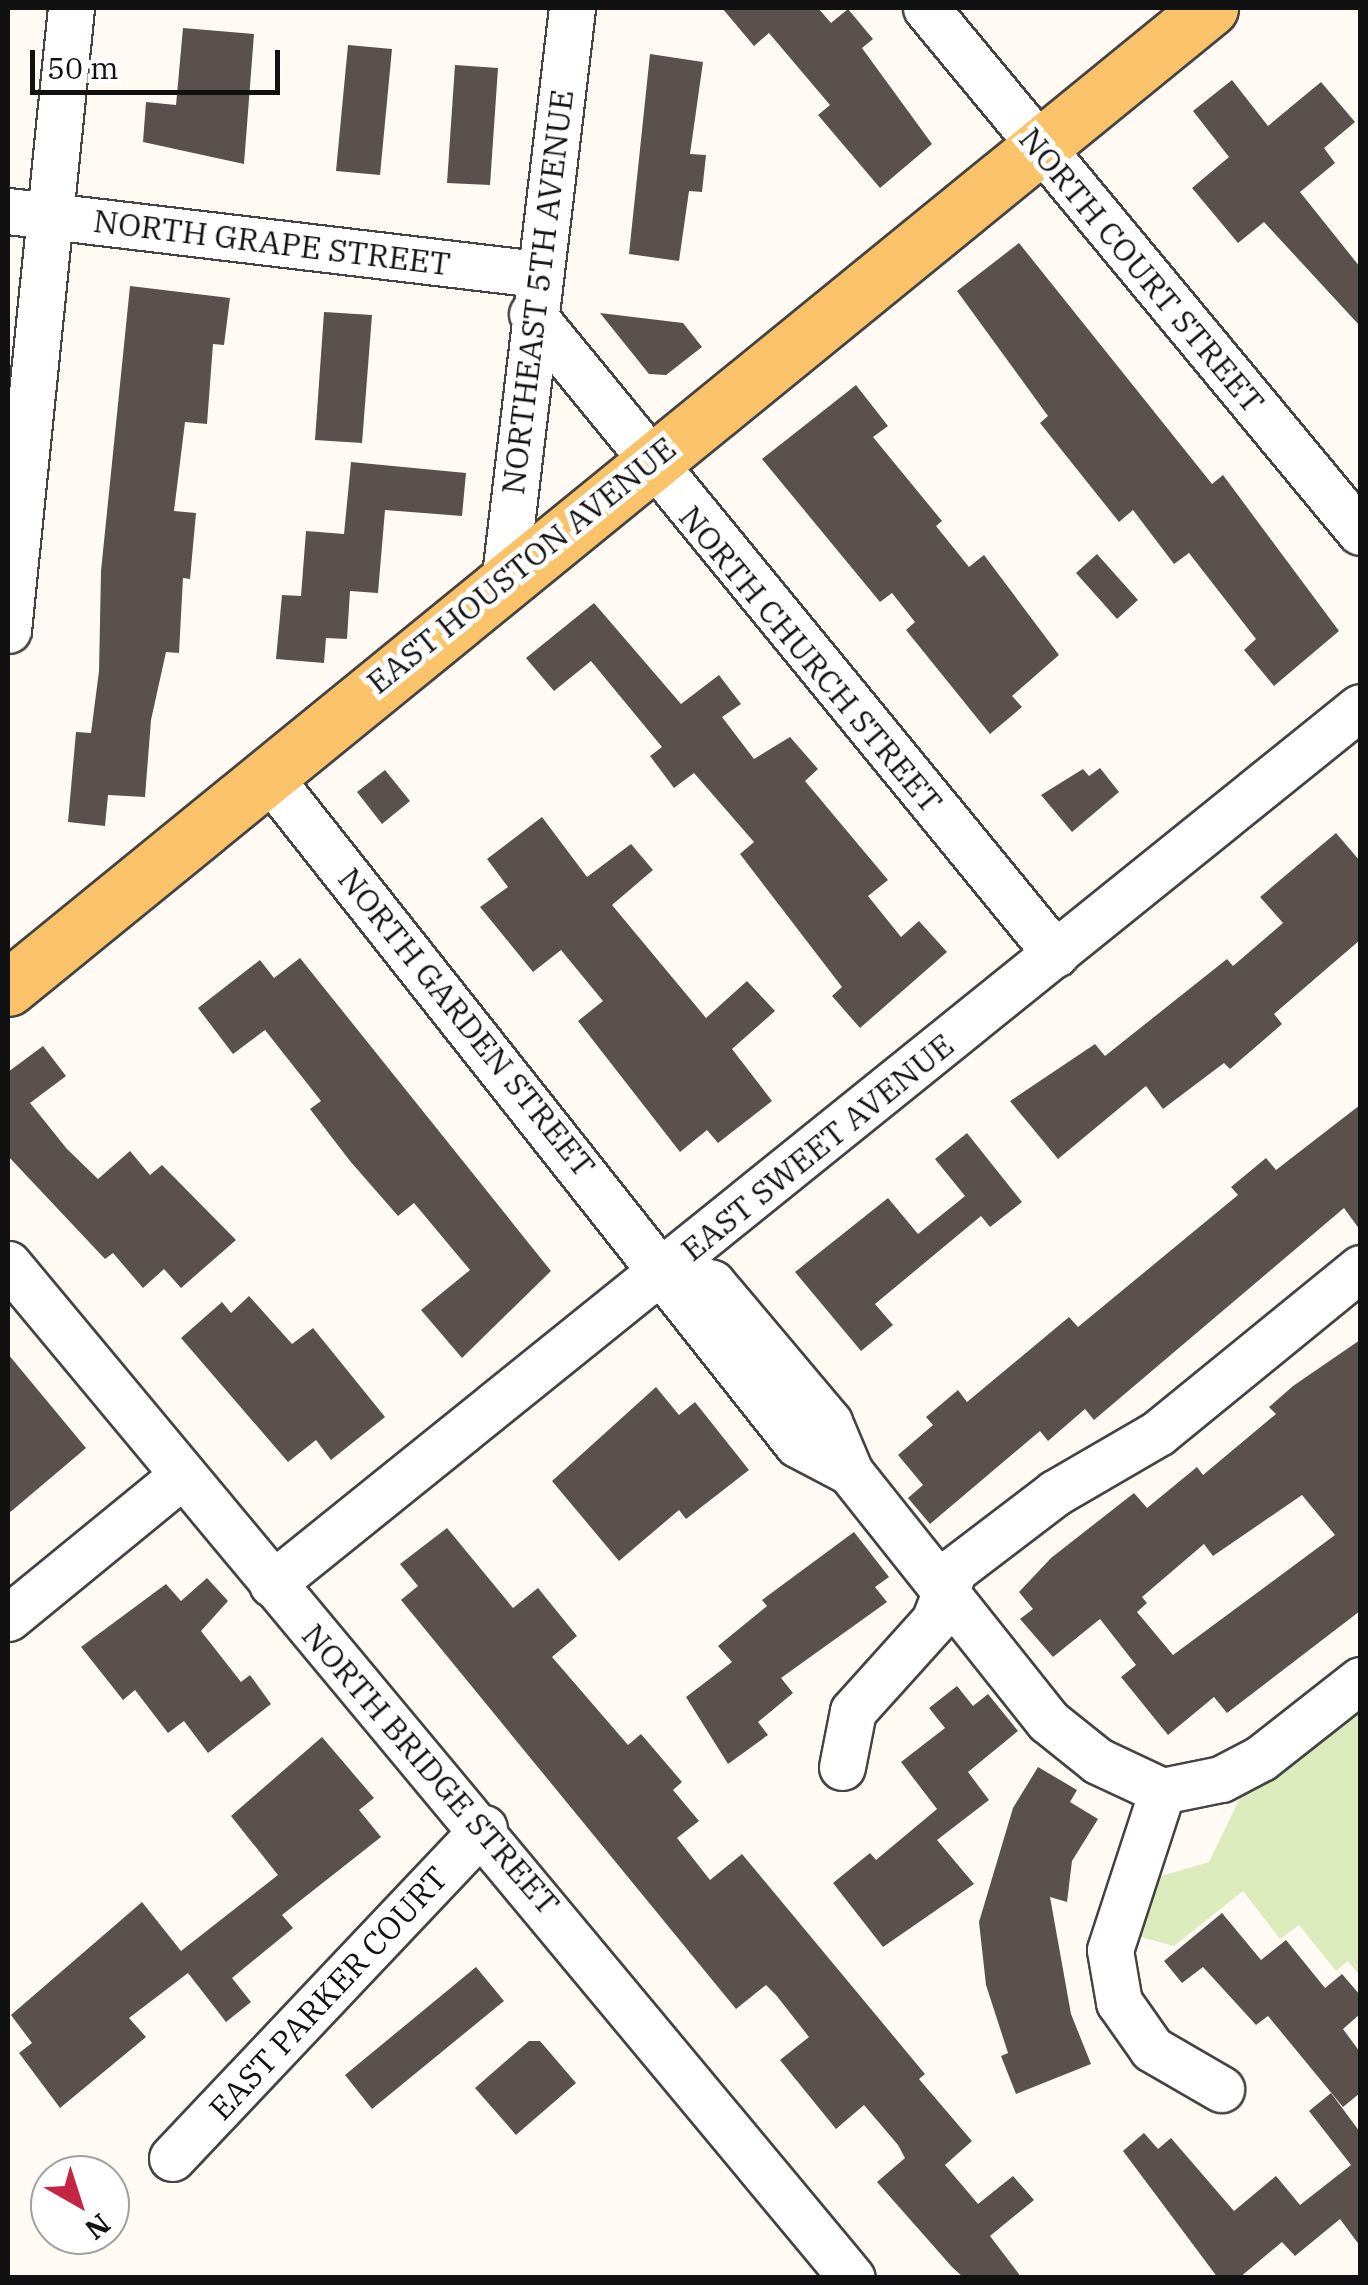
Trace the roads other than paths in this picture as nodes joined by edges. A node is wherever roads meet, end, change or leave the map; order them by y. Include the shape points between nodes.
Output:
1 (71, 8) edge
2 (572, 8) edge
3 (926, 8) edge
4 (1210, 8) edge
5 (1038, 147) junction
6 (8, 211) edge
7 (52, 216) junction
8 (535, 294) junction
9 (648, 462) junction
10 (1360, 532) edge
11 (505, 576) junction
12 (8, 630) edge
13 (1360, 707) edge
14 (267, 774) junction
15 (1056, 954) junction
16 (8, 988) edge
17 (8, 1264) edge
18 (1360, 1268) edge
19 (666, 1269) junction
20 (183, 1475) junction
21 (272, 1584) junction
22 (945, 1593) junction
23 (8, 1618) edge
24 (1360, 1680) edge
25 (842, 1767) dead end
26 (1162, 1791) junction
27 (484, 1828) junction
28 (1221, 2089) dead end
29 (172, 2158) dead end
30 (852, 2278) edge

1 - 7 street
2 - 8 street, NORTHEAST 5TH AVENUE
3 - 5 street, NORTH COURT STREET
4 - 5 main road, EAST HOUSTON AVENUE
5 - 9 main road, EAST HOUSTON AVENUE
5 - 10 street, NORTH COURT STREET
6 - 7 street, NORTH GRAPE STREET
7 - 8 street, NORTH GRAPE STREET
7 - 12 street
8 - 9 street, NORTH CHURCH STREET
8 - 11 street, NORTHEAST 5TH AVENUE
9 - 11 main road, EAST HOUSTON AVENUE
9 - 15 street, NORTH CHURCH STREET
11 - 14 main road, EAST HOUSTON AVENUE
13 - 15 street, EAST SWEET AVENUE
14 - 16 main road, EAST HOUSTON AVENUE
14 - 19 street, NORTH GARDEN STREET
15 - 19 street, EAST SWEET AVENUE
17 - 20 street, NORTH BRIDGE STREET
18 - 22 street via 1158,1433 1055,1493 954,1570
19 - 21 street, EAST SWEET AVENUE
19 - 22 street via 712,1283 830,1422 850,1472
20 - 21 street, NORTH BRIDGE STREET
20 - 23 street
21 - 27 street, NORTH BRIDGE STREET
22 - 25 street via 934,1620 852,1711
22 - 26 street via 1048,1721 1098,1761
24 - 26 street via 1261,1758 1221,1779
26 - 28 street via 1110,1950 1118,2002 1152,2050
27 - 29 street, EAST PARKER COURT
27 - 30 street, NORTH BRIDGE STREET

